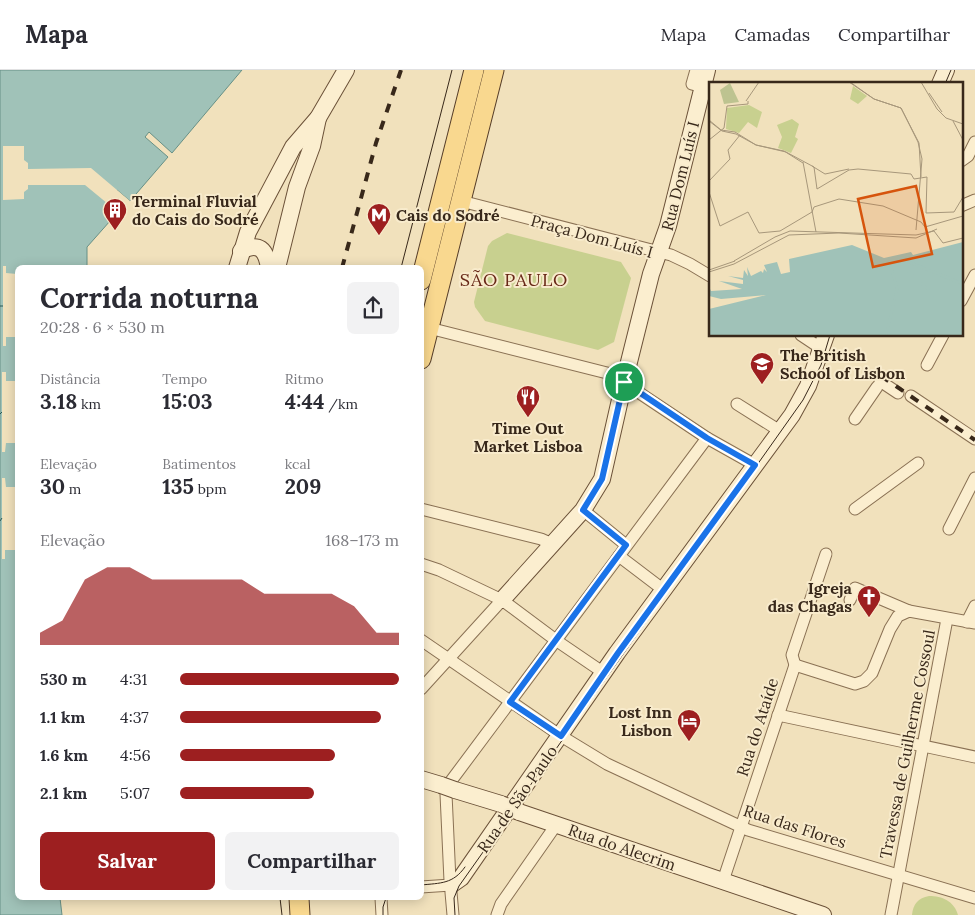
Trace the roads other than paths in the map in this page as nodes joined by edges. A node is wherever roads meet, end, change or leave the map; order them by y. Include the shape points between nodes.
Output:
1 (346, 70) edge
2 (474, 70) edge
3 (494, 70) edge
4 (696, 70) edge
5 (707, 70) edge
6 (946, 70) edge
7 (941, 82) edge
8 (703, 87) junction
9 (318, 118) junction
10 (975, 142) edge
11 (962, 160) edge
12 (442, 196) junction
13 (975, 200) edge
14 (461, 201) junction
15 (962, 206) edge
16 (241, 251) junction
17 (660, 252) junction
18 (238, 265) edge
19 (268, 265) edge
20 (278, 265) edge
21 (424, 269) edge
22 (709, 275) edge
23 (975, 275) edge
24 (424, 276) edge
25 (962, 299) edge
26 (424, 308) edge
27 (424, 326) edge
28 (429, 328) junction
29 (804, 336) edge
30 (942, 336) edge
31 (824, 342) edge
32 (424, 347) edge
33 (927, 365) dead end
34 (624, 382) junction
35 (898, 393) dead end
36 (911, 396) dead end
37 (737, 404) dead end
38 (855, 419) dead end
39 (780, 431) junction
40 (707, 438) junction
41 (975, 439) edge
42 (918, 464) dead end
43 (755, 465) junction
44 (975, 478) edge
45 (424, 510) edge
46 (583, 510) junction
47 (855, 510) dead end
48 (950, 529) dead end
49 (552, 544) junction
50 (626, 545) junction
51 (826, 554) dead end
52 (619, 556) junction
53 (424, 565) edge
54 (664, 591) junction
55 (502, 600) junction
56 (850, 600) dead end
57 (975, 606) edge
58 (909, 611) junction
59 (947, 619) junction
60 (971, 622) edge
61 (556, 641) junction
62 (424, 642) edge
63 (448, 659) junction
64 (795, 665) junction
65 (604, 673) junction
66 (424, 686) edge
67 (510, 702) junction
68 (778, 714) junction
69 (561, 736) junction
70 (924, 746) junction
71 (975, 757) edge
72 (424, 780) edge
73 (448, 788) junction
74 (556, 825) junction
75 (741, 827) junction
76 (899, 875) junction
77 (722, 881) junction
78 (451, 885) junction
79 (424, 887) edge
80 (975, 898) edge
81 (292, 900) edge
82 (299, 900) edge
83 (381, 900) edge
84 (293, 915) edge
85 (300, 915) edge
86 (382, 915) edge
87 (454, 915) edge
88 (497, 915) edge
89 (823, 915) edge
90 (891, 915) edge

1 - 9 street
2 - 12 main road
3 - 14 main road
4 - 8 street via 692,84
5 - 8 street, Rua Dom Luís I
6 - 7 street
8 - 17 street, Rua Dom Luís I
9 - 16 street via 293,147
9 - 20 street
10 - 11 street
12 - 14 main road
12 - 21 main road
13 - 15 street
14 - 17 street, Praça Dom Luís I
14 - 28 main road
16 - 18 street
16 - 19 street via 249,247 259,248 266,254
17 - 22 street
17 - 34 street, Praça Dom Luís I
23 - 25 street
24 - 26 main road via 428,286
27 - 28 main road
28 - 32 main road
28 - 34 street via 611,374
29 - 31 street
30 - 33 street
31 - 39 street, Rua de São Paulo via 808,386
34 - 40 street
34 - 46 street, Praça Dom Luís I via 602,479
35 - 38 street via 878,384
36 - 41 street
37 - 39 street
39 - 43 street, Rua de São Paulo
40 - 43 street
40 - 50 street
42 - 47 street
43 - 54 street, Rua de São Paulo
44 - 48 street
45 - 49 street
46 - 49 street, Praça Dom Luís I
46 - 50 street
49 - 55 street, Praça Dom Luís I
50 - 52 street
51 - 64 street via 792,655
52 - 54 street
52 - 61 street
53 - 55 street
54 - 65 street, Rua de São Paulo
55 - 61 street
55 - 63 street
56 - 58 street via 855,588
57 - 60 street
58 - 59 street
58 - 64 street, Rua do Ataíde via 898,616 872,673 864,682 855,684
59 - 60 street
59 - 70 street, Travessa de Guilherme Cossoul
61 - 65 street
61 - 67 street
62 - 63 street, Rua das Flores
63 - 66 street
63 - 67 street, Rua das Flores
64 - 68 street, Rua do Ataíde
65 - 69 street, Rua de São Paulo
67 - 69 street, Rua das Flores
67 - 73 street
68 - 70 street
68 - 75 street, Rua do Ataíde
69 - 75 street, Rua das Flores via 607,764
69 - 78 street, Rua de São Paulo via 461,878
70 - 71 street
70 - 76 street, Travessa de Guilherme Cossoul
72 - 73 street, Rua do Alecrim
73 - 74 street, Rua do Alecrim, bridge
73 - 78 street
74 - 77 street, Rua do Alecrim
74 - 88 street via 501,904
75 - 76 street, Rua das Flores
75 - 77 street, Rua do Ataíde
76 - 80 street, Rua das Flores
76 - 90 street, Travessa de Guilherme Cossoul
77 - 89 street, Rua do Alecrim
78 - 79 street
78 - 87 street
81 - 84 street
82 - 85 main road
83 - 86 street

